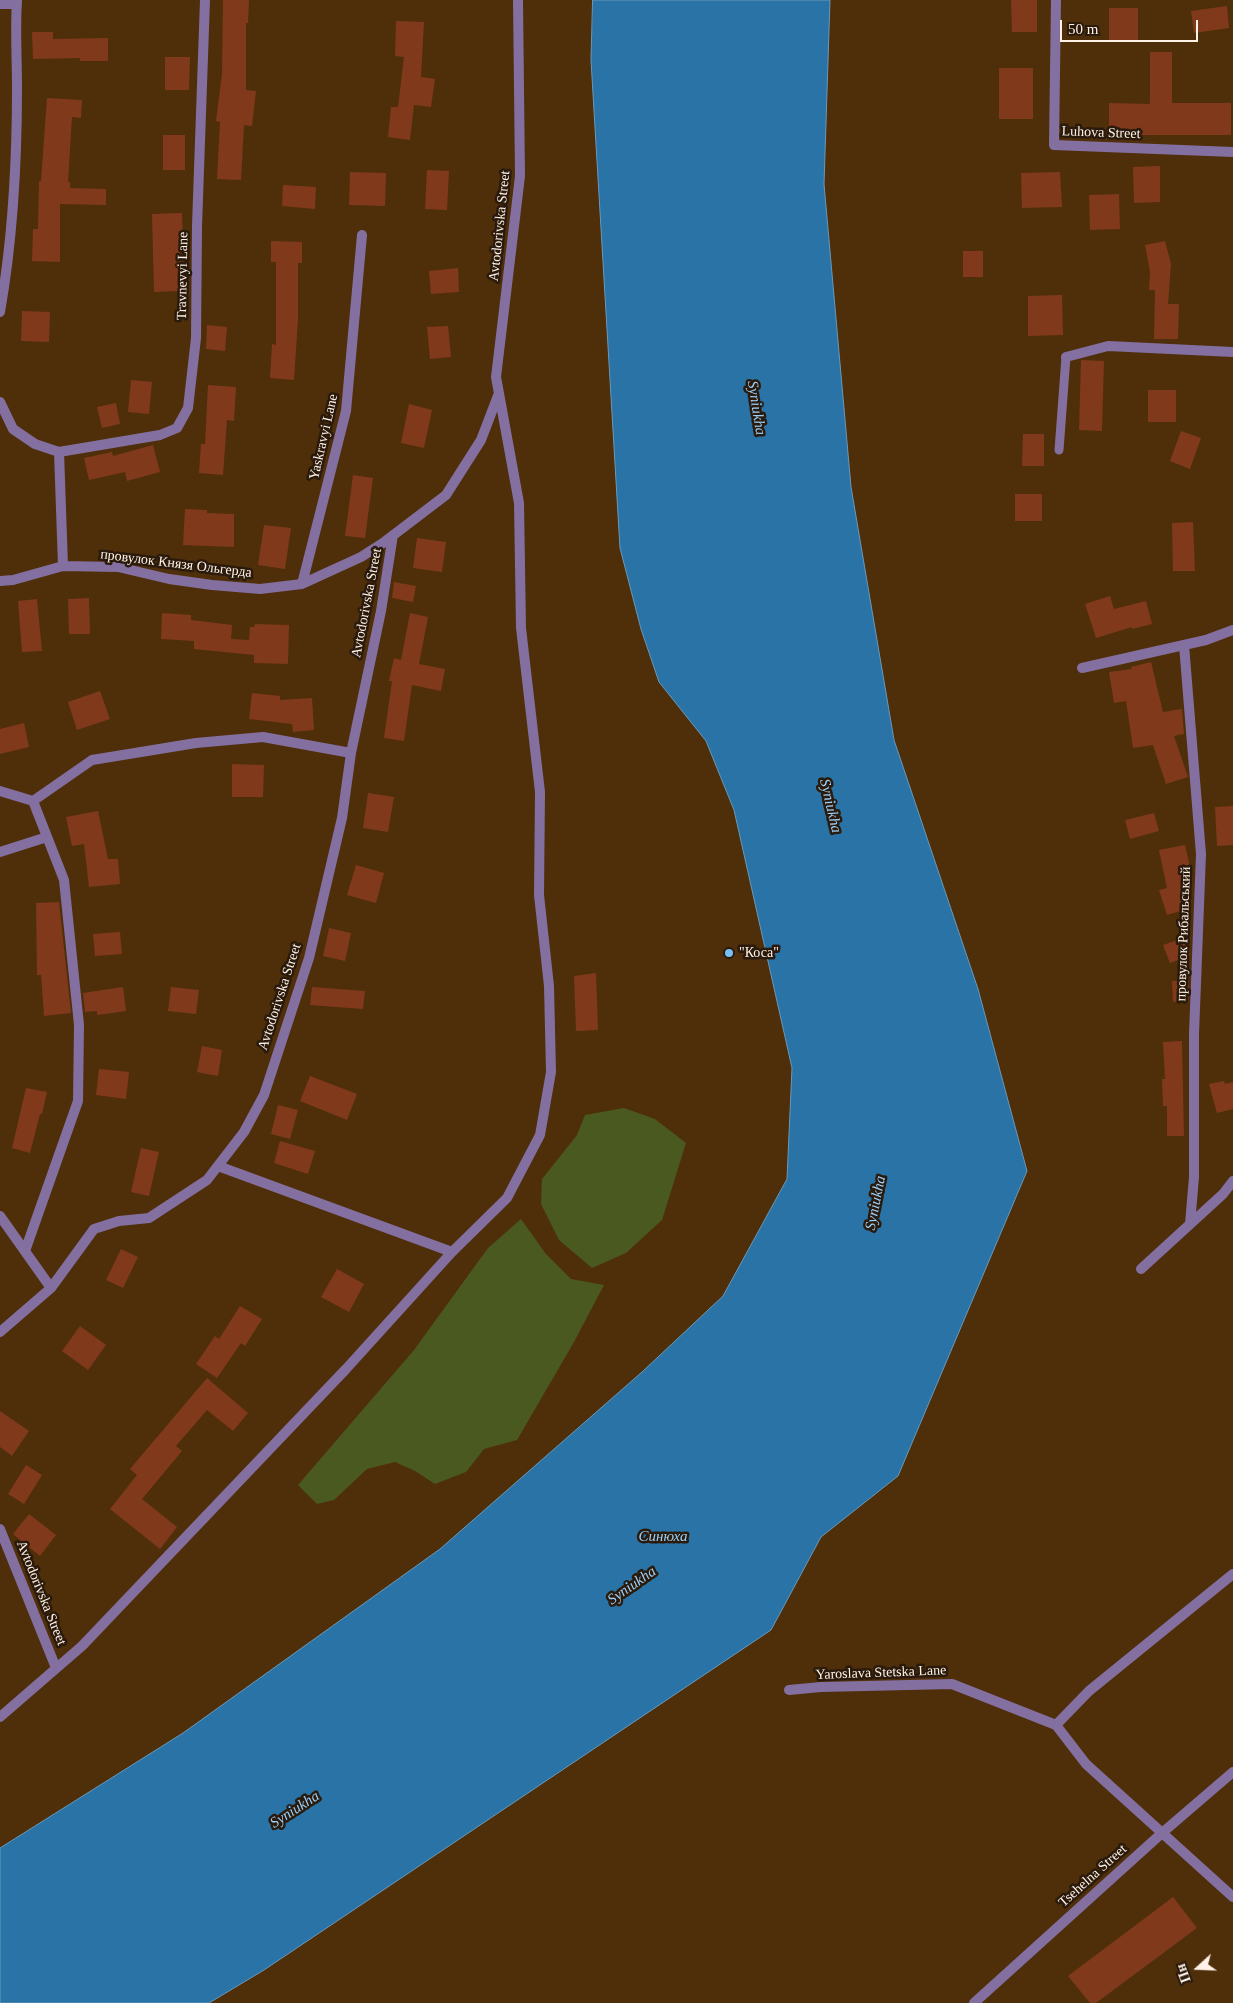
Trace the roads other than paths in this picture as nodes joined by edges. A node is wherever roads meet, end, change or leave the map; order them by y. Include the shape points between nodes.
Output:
1 (205, 0) edge
2 (518, 0) edge
3 (1056, 0) edge
4 (17, 2) edge
5 (0, 4) edge
6 (1233, 152) edge
7 (362, 235) dead end
8 (0, 312) edge
9 (1233, 352) edge
10 (1066, 357) joint
11 (499, 392) junction
12 (0, 402) edge
13 (1059, 450) dead end
14 (59, 452) junction
15 (393, 535) junction
16 (63, 566) junction
17 (0, 581) edge
18 (302, 584) junction
19 (1233, 630) edge
20 (1184, 645) junction
21 (1082, 668) dead end
22 (351, 753) junction
23 (0, 791) edge
24 (33, 801) junction
25 (47, 837) junction
26 (0, 852) edge
27 (218, 1166) junction
28 (1233, 1181) edge
29 (0, 1216) edge
30 (1190, 1224) junction
31 (25, 1251) junction
32 (452, 1252) junction
33 (1141, 1269) dead end
34 (51, 1288) junction
35 (0, 1332) edge
36 (0, 1529) edge
37 (1233, 1574) edge
38 (56, 1668) junction
39 (789, 1690) dead end
40 (0, 1717) edge
41 (1056, 1724) junction
42 (1233, 1772) edge
43 (1162, 1833) junction
44 (1233, 1897) edge
45 (974, 2003) edge

1 - 14 street, Travnevyi Lane via 196,338 188,408 177,428 160,435
2 - 11 street, Avtodorivska Street via 520,176 496,377
3 - 6 street, Luhova Street via 1054,145
4 - 5 street
4 - 8 street via 14,197
7 - 18 street, Yaskravyi Lane via 346,411
9 - 10 street via 1108,346
10 - 13 lane
11 - 15 street, Avtodorivska Street via 481,440 446,495
11 - 32 street via 519,503 521,628 540,792 539,895 549,986 551,1072 540,1135 507,1198
12 - 14 street via 13,429 35,444
14 - 16 street
15 - 18 street, провулок Князя Ольгерда via 361,557
15 - 22 street, Avtodorivska Street via 381,611
16 - 17 street, провулок Князя Ольгерда
16 - 18 street, провулок Князя Ольгерда via 118,568 169,579 260,589
19 - 20 street
20 - 21 street
20 - 30 street, провулок Рибальський via 1201,854 1194,1034 1194,1177
22 - 24 street via 263,737 196,742 92,760
22 - 27 street, Avtodorivska Street via 342,818 308,958 264,1095 244,1132
23 - 24 street
24 - 25 street
25 - 26 street
25 - 31 street via 64,880 79,1025 78,1101
27 - 32 street
27 - 34 street, Avtodorivska Street via 207,1180 149,1218 119,1221 94,1229
28 - 30 street
29 - 31 street
30 - 33 street
31 - 34 street
32 - 38 street via 346,1369 116,1611
34 - 35 street, Avtodorivska Street
36 - 38 street, Avtodorivska Street
37 - 41 street via 1088,1691
38 - 40 street
39 - 41 street, Yaroslava Stetska Lane via 952,1684
41 - 43 street via 1086,1764
42 - 43 street, Tsehelna Street
43 - 44 street
43 - 45 street, Tsehelna Street

